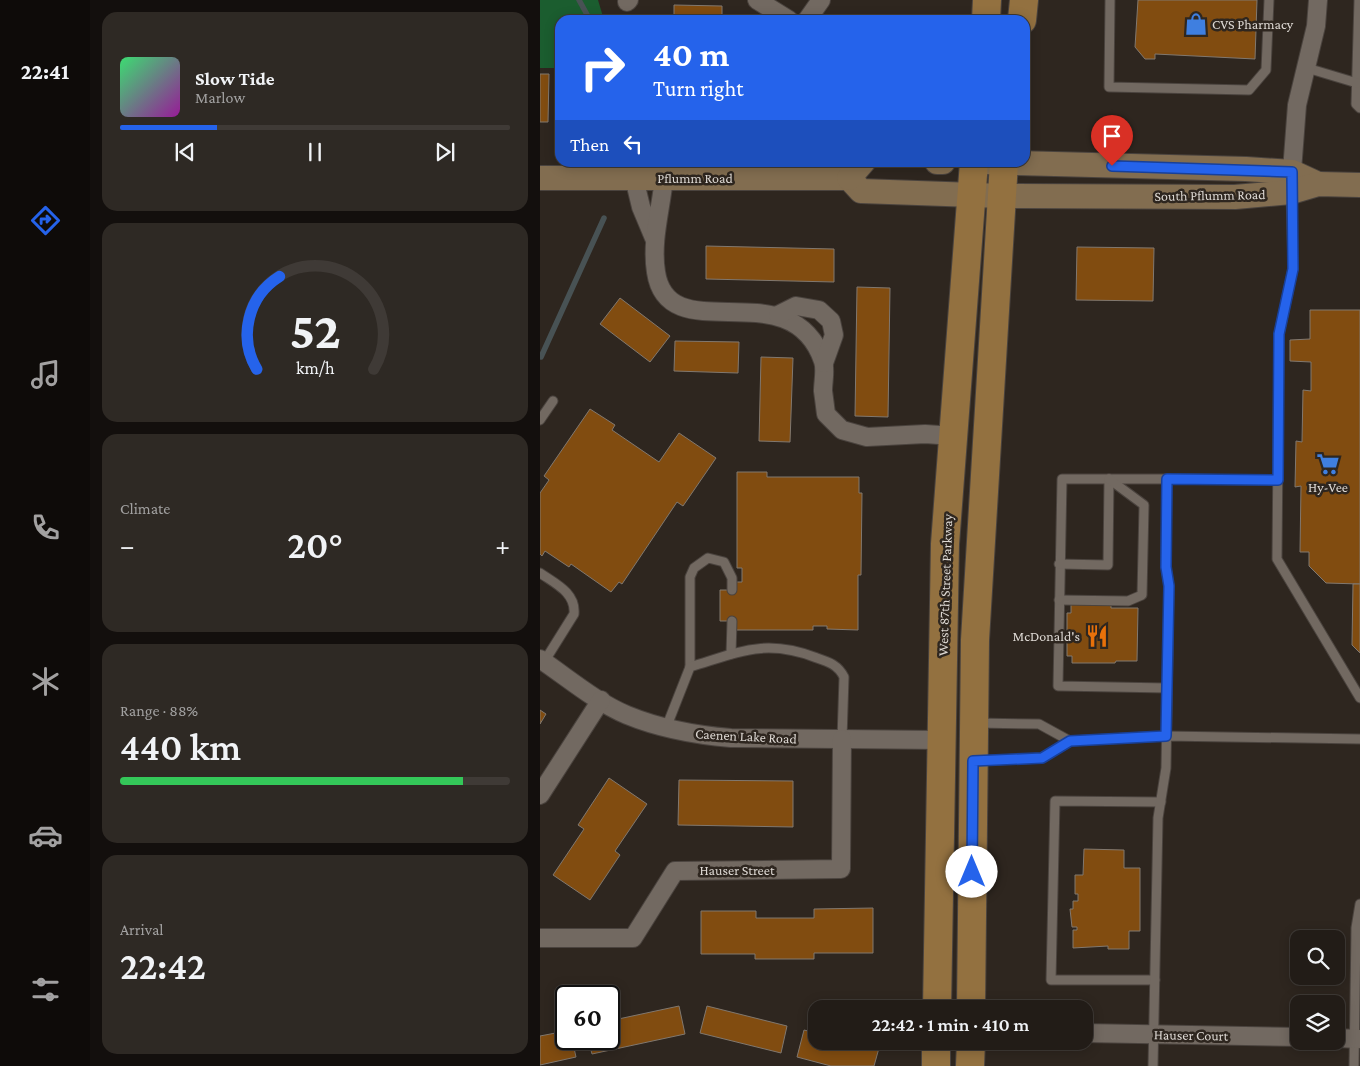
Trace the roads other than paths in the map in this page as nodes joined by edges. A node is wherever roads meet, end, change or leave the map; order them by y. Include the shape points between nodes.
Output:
1 (757, 0) edge
2 (821, 0) edge
3 (987, 0) edge
4 (1024, 0) edge
5 (1110, 0) edge
6 (1269, 0) edge
7 (1318, 0) edge
8 (1359, 0) edge
9 (781, 15) edge
10 (810, 15) edge
11 (986, 15) edge
12 (1022, 15) edge
13 (1307, 68) junction
14 (1357, 83) junction
15 (1360, 108) edge
16 (1030, 164) edge
17 (974, 167) edge
18 (998, 167) edge
19 (854, 168) edge
20 (767, 170) edge
21 (540, 178) edge
22 (634, 178) junction
23 (664, 178) junction
24 (1291, 182) junction
25 (1360, 185) edge
26 (971, 196) junction
27 (1002, 196) junction
28 (654, 238) junction
29 (778, 315) junction
30 (824, 363) junction
31 (553, 401) dead end
32 (540, 420) edge
33 (954, 436) junction
34 (1109, 479) junction
35 (1167, 479) junction
36 (1278, 480) junction
37 (1059, 564) junction
38 (540, 573) edge
39 (732, 590) dead end
40 (1059, 600) junction
41 (732, 621) dead end
42 (731, 654) junction
43 (542, 661) edge
44 (690, 667) junction
45 (1167, 688) junction
46 (1360, 698) edge
47 (601, 700) junction
48 (974, 723) junction
49 (666, 728) junction
50 (1166, 736) junction
51 (842, 739) junction
52 (1360, 739) edge
53 (941, 740) junction
54 (1070, 741) junction
55 (973, 761) junction
56 (540, 795) edge
57 (1161, 802) junction
58 (1360, 904) edge
59 (540, 938) edge
60 (1155, 980) junction
61 (937, 1000) edge
62 (971, 1000) edge
63 (1093, 1033) edge
64 (1154, 1034) junction
65 (1290, 1037) edge
66 (1357, 1039) edge
67 (936, 1050) edge
68 (971, 1050) edge
69 (936, 1066) edge
70 (970, 1066) edge
71 (1153, 1066) edge
72 (1354, 1066) edge

1 - 9 street
2 - 10 street
3 - 11 main road
4 - 12 main road
5 - 6 lane via 1109,87 1249,90 1266,70
7 - 13 street
8 - 14 lane
13 - 14 lane
13 - 24 street via 1297,105
14 - 15 lane via 1356,104
16 - 24 main road, South Pflumm Road via 1246,169
17 - 26 main road, West 87th Street Parkway
18 - 27 main road
19 - 20 main road, Pflumm Road
19 - 26 main road, South Pflumm Road via 861,191
20 - 23 main road, Pflumm Road
21 - 22 main road, Pflumm Road
22 - 23 main road, Pflumm Road
22 - 28 street via 641,207
23 - 28 street
24 - 25 main road, South Pflumm Road
24 - 27 main road, South Pflumm Road via 1235,197
24 - 36 lane via 1293,269 1279,334
26 - 27 main road, South Pflumm Road
26 - 33 main road, West 87th Street Parkway
27 - 48 main road via 980,537
28 - 29 street via 656,274 667,298 689,311
29 - 30 street via 799,326 817,346
29 - 30 street via 796,306 819,310 831,321 834,335
30 - 33 street via 826,414 842,430 867,437
31 - 32 lane
33 - 53 main road, West 87th Street Parkway via 945,544
34 - 35 lane
34 - 37 lane via 1062,479
34 - 37 lane via 1108,565
34 - 40 lane via 1144,505 1142,595 1128,601
35 - 36 lane
35 - 45 lane
36 - 46 lane via 1277,560
37 - 40 lane
38 - 43 lane via 565,590 575,606 574,614
39 - 44 lane via 732,578 724,562 708,558 694,568 690,577
40 - 45 lane via 1058,686
41 - 42 lane
42 - 44 lane
42 - 51 lane via 763,646 782,647 832,664 840,670 844,677
43 - 47 street, Caenen Lake Road
44 - 49 lane
45 - 50 lane
47 - 49 street, Caenen Lake Road via 626,714
47 - 56 street
48 - 54 lane via 1039,724
48 - 55 main road
49 - 51 street, Caenen Lake Road via 731,738
50 - 52 lane
50 - 54 lane
50 - 57 lane
51 - 53 street, Caenen Lake Road
51 - 59 street, Hauser Street via 841,869 675,871 634,938
53 - 61 main road, West 87th Street Parkway
54 - 55 lane via 1042,758
55 - 62 main road
57 - 60 lane
57 - 60 lane via 1055,801 1051,980
58 - 66 lane via 1356,928
60 - 64 lane
63 - 64 street, Hauser Court
64 - 65 street, Hauser Court
64 - 71 lane
66 - 72 lane
67 - 69 main road
68 - 70 main road

